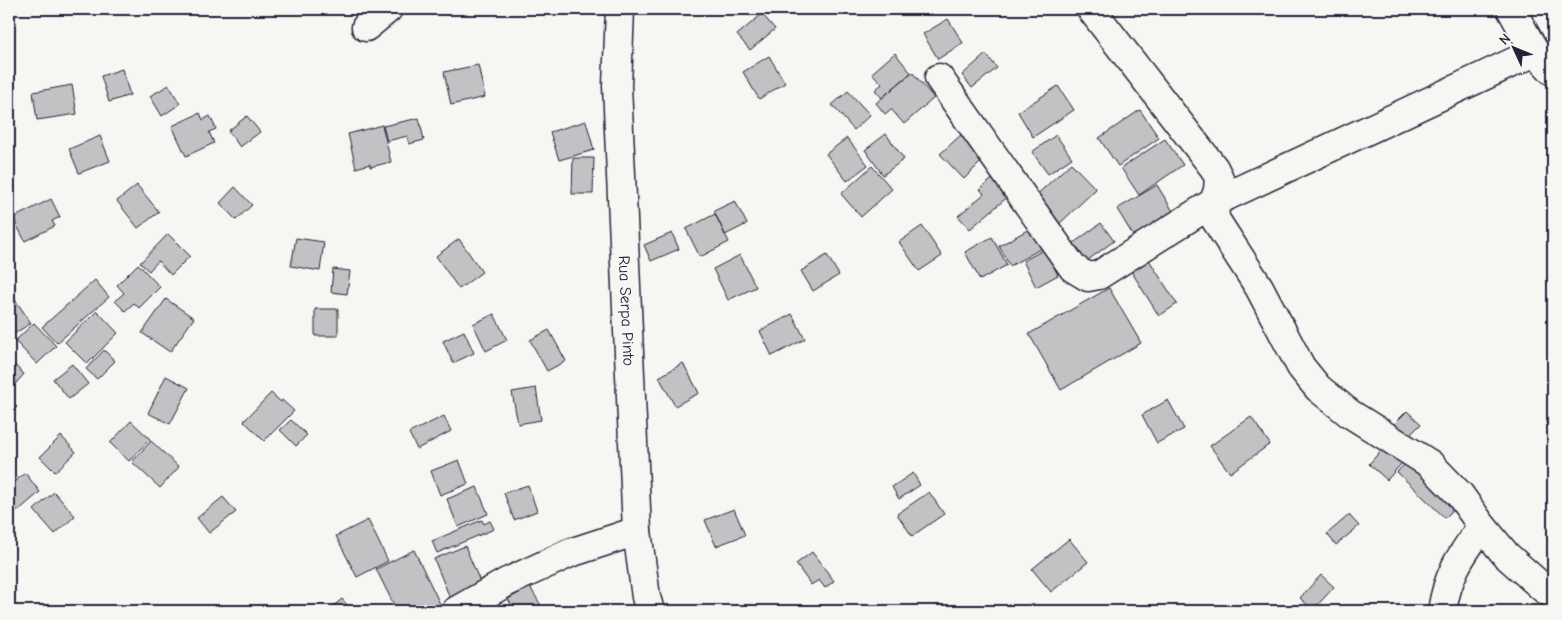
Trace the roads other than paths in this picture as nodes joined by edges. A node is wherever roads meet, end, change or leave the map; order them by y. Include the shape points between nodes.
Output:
1 (388, 9) edge
2 (620, 9) edge
3 (1091, 9) edge
4 (1511, 9) edge
5 (366, 27) dead end
6 (1544, 62) edge
7 (939, 78) dead end
8 (1214, 202) junction
9 (1482, 526) junction
10 (637, 531) junction
11 (1553, 595) edge
12 (456, 611) edge
13 (650, 611) edge
14 (1442, 611) edge

1 - 5 street
2 - 10 street, Rua Serpa Pinto via 617,86
3 - 8 street via 1214,168 1219,178
4 - 6 street
6 - 8 street
7 - 8 street via 1073,268 1088,277 1099,275
8 - 9 street via 1215,219 1259,287 1301,367 1312,381 1349,414 1430,464 1460,495
9 - 11 street via 1506,555
9 - 14 street via 1457,562
10 - 12 street via 554,560 506,582
10 - 13 street, Rua Serpa Pinto

